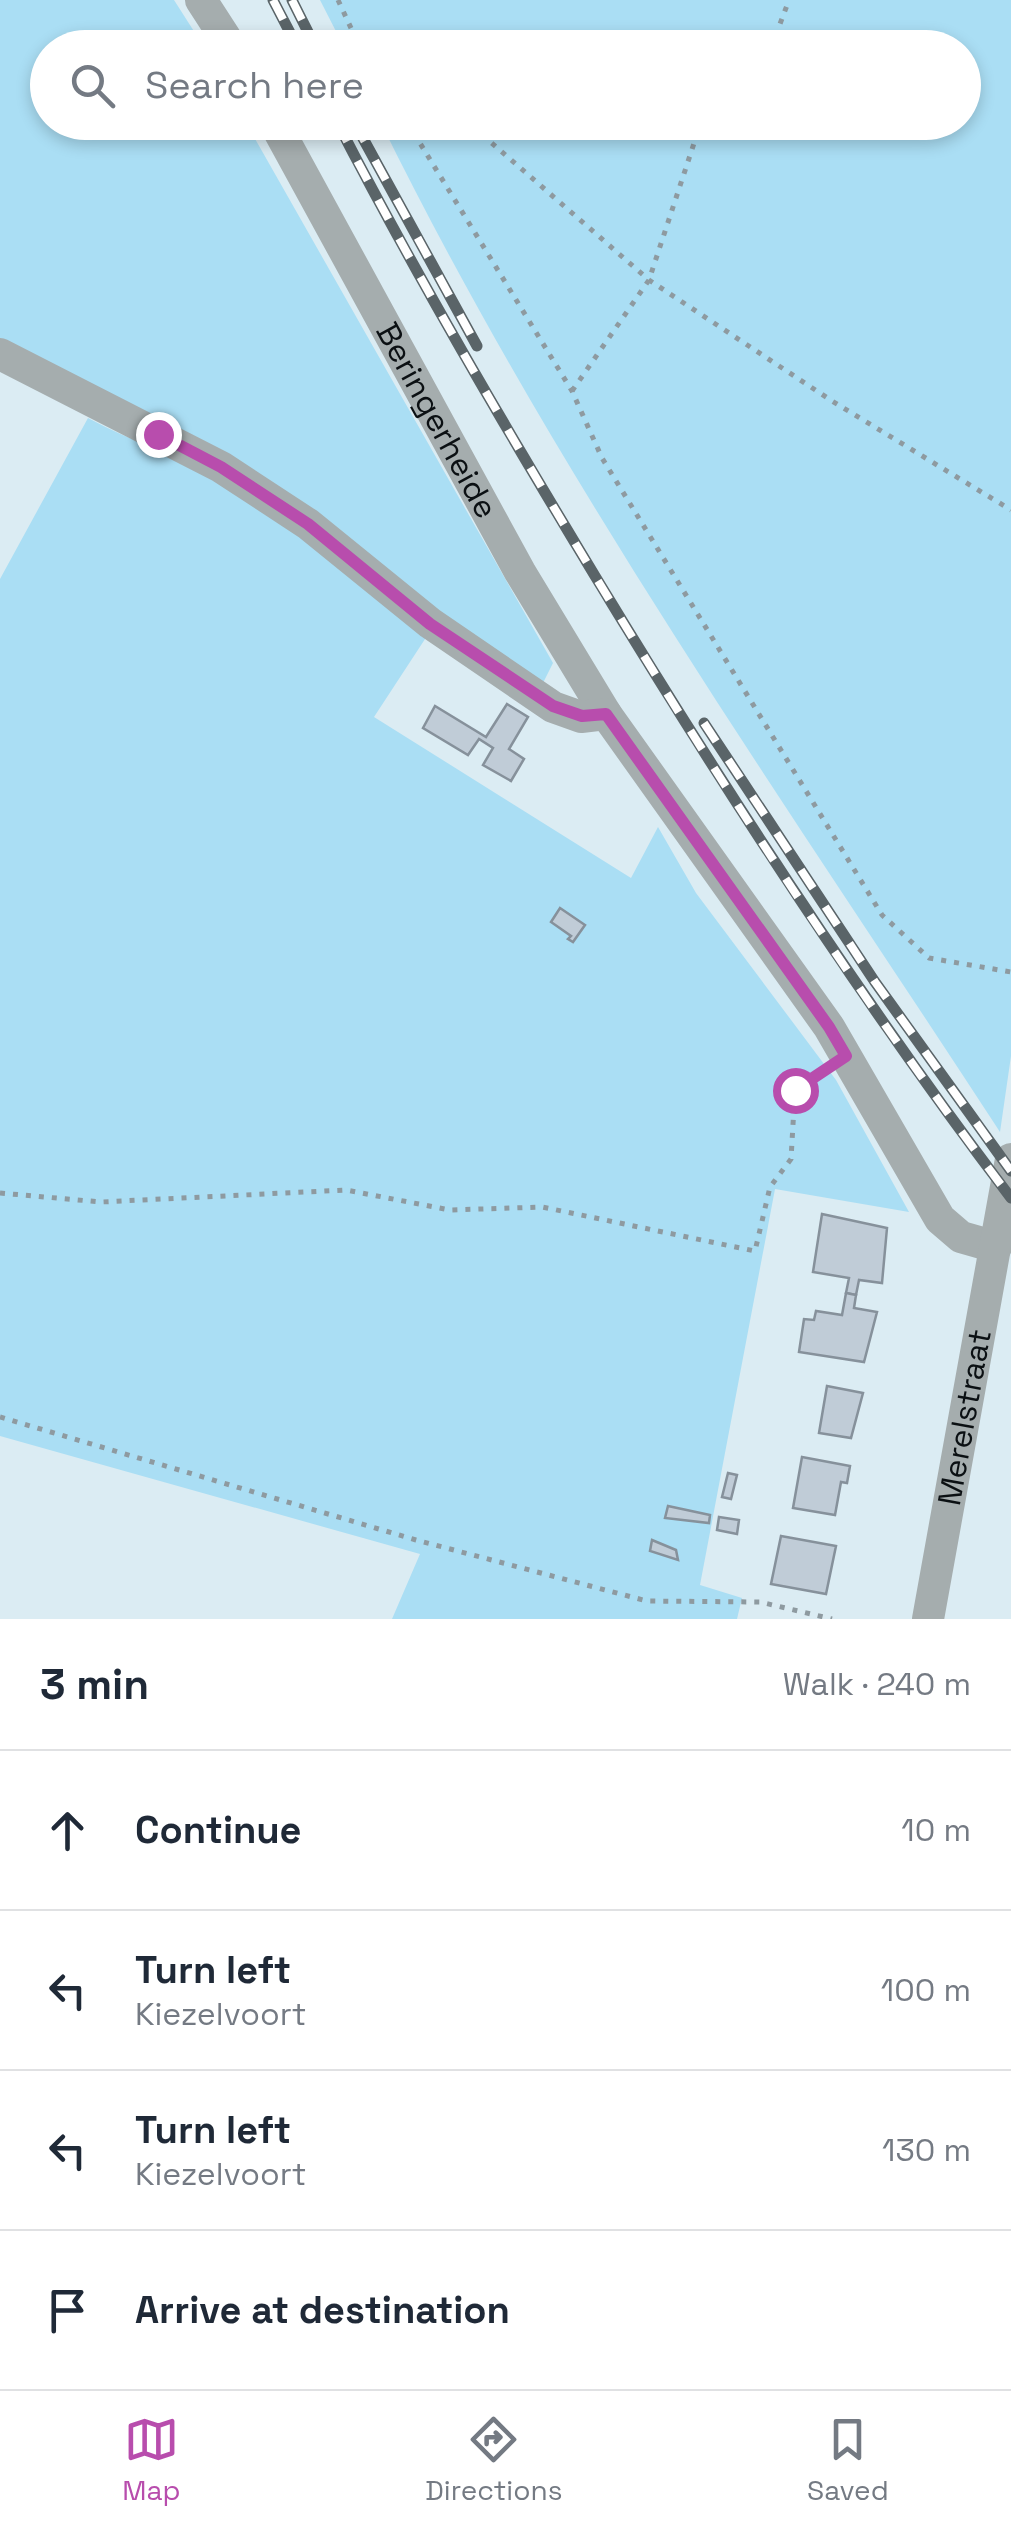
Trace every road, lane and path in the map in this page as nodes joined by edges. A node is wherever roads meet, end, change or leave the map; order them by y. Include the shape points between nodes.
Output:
1 (201, 0) edge
2 (338, 0) edge
3 (788, 0) edge
4 (220, 30) edge
5 (352, 30) edge
6 (777, 30) edge
7 (284, 140) edge
8 (418, 140) edge
9 (488, 140) edge
10 (695, 140) edge
11 (650, 280) junction
12 (0, 354) edge
13 (572, 391) junction
14 (1011, 510) edge
15 (606, 714) junction
16 (1011, 972) edge
17 (846, 1056) junction
18 (1011, 1159) edge
19 (0, 1193) edge
20 (996, 1247) junction
21 (0, 1418) edge
22 (832, 1619) edge
23 (928, 1619) edge

1 - 4 street
2 - 5 path
3 - 6 path
7 - 15 street, Beringerheide via 520,572
8 - 13 path
9 - 11 path
10 - 11 path
11 - 13 path
11 - 14 path
12 - 15 street via 221,467 308,524 430,624 553,706 582,716
13 - 16 path via 602,458 882,916 929,958
15 - 17 street, Beringerheide
17 - 19 path via 795,1090 790,1158 770,1187 756,1251 542,1207 450,1210 346,1190 101,1202
17 - 20 street, Beringerheide via 940,1219 962,1236
18 - 20 street, Merelstraat
20 - 23 street, Merelstraat
21 - 22 path via 648,1601 760,1602

